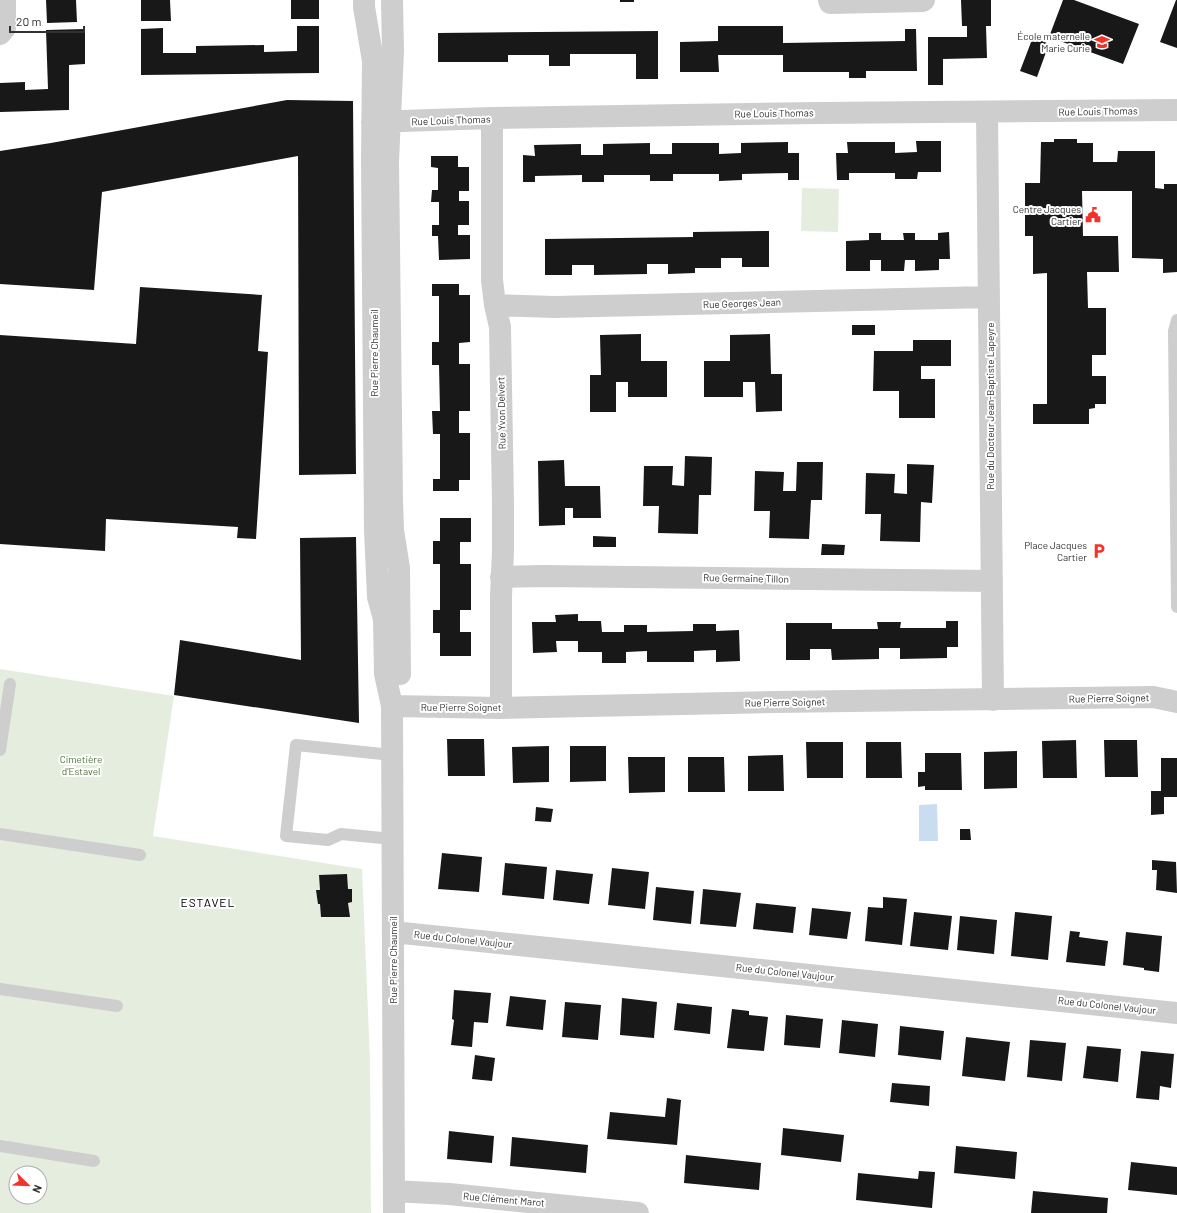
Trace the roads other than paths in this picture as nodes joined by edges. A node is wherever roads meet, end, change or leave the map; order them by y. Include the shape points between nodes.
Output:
1 (5, 0) edge
2 (364, 0) edge
3 (392, 0) edge
4 (829, 0) edge
5 (924, 0) edge
6 (0, 34) edge
7 (1177, 110) edge
8 (987, 112) junction
9 (492, 118) junction
10 (381, 122) junction
11 (989, 297) junction
12 (495, 305) junction
13 (1177, 320) edge
14 (501, 577) junction
15 (992, 581) junction
16 (1177, 607) edge
17 (10, 684) dead end
18 (993, 700) junction
19 (1177, 701) edge
20 (392, 706) junction
21 (501, 708) junction
22 (0, 750) edge
23 (392, 755) junction
24 (0, 834) edge
25 (392, 839) junction
26 (140, 855) dead end
27 (393, 932) junction
28 (0, 989) edge
29 (117, 1006) dead end
30 (1177, 1013) edge
31 (0, 1146) edge
32 (94, 1161) dead end
33 (394, 1191) junction
34 (394, 1213) edge
35 (638, 1213) edge

1 - 6 street via 5,28
2 - 10 street, Rue Pierre Chaumeil
3 - 10 street, Rue Pierre Chaumeil via 393,51
4 - 5 street via 830,3
7 - 8 street, Rue Louis Thomas
8 - 9 street, Rue Louis Thomas
8 - 11 street, Rue du Docteur Jean-Baptiste Lapeyre
9 - 10 street, Rue Louis Thomas
9 - 12 street, Rue Yvon Delvert via 492,280
10 - 20 street, Rue Pierre Chaumeil via 375,530 378,597 384,619 385,674
11 - 12 street, Rue Georges Jean via 554,307
11 - 15 street, Rue du Docteur Jean-Baptiste Lapeyre
12 - 14 street, Rue Yvon Delvert via 500,327 503,504
13 - 16 lane via 1174,331
14 - 15 street, Rue Germaine Tillon
14 - 21 street, Rue Yvon Delvert
15 - 18 street, Rue du Docteur Jean-Baptiste Lapeyre
17 - 22 lane
18 - 19 street, Rue Pierre Soignet via 1153,697
18 - 21 street, Rue Pierre Soignet
20 - 21 street, Rue Pierre Soignet
20 - 23 street, Rue Pierre Chaumeil
23 - 25 street, Rue Pierre Chaumeil
23 - 25 lane via 296,745 286,836 328,840 340,834
24 - 26 lane
25 - 27 street, Rue Pierre Chaumeil
27 - 30 street, Rue du Colonel Vaujour
27 - 33 street, Rue Pierre Chaumeil
28 - 29 lane
31 - 32 lane
33 - 34 street, Rue Pierre Chaumeil
33 - 35 street, Rue Clément Marot

